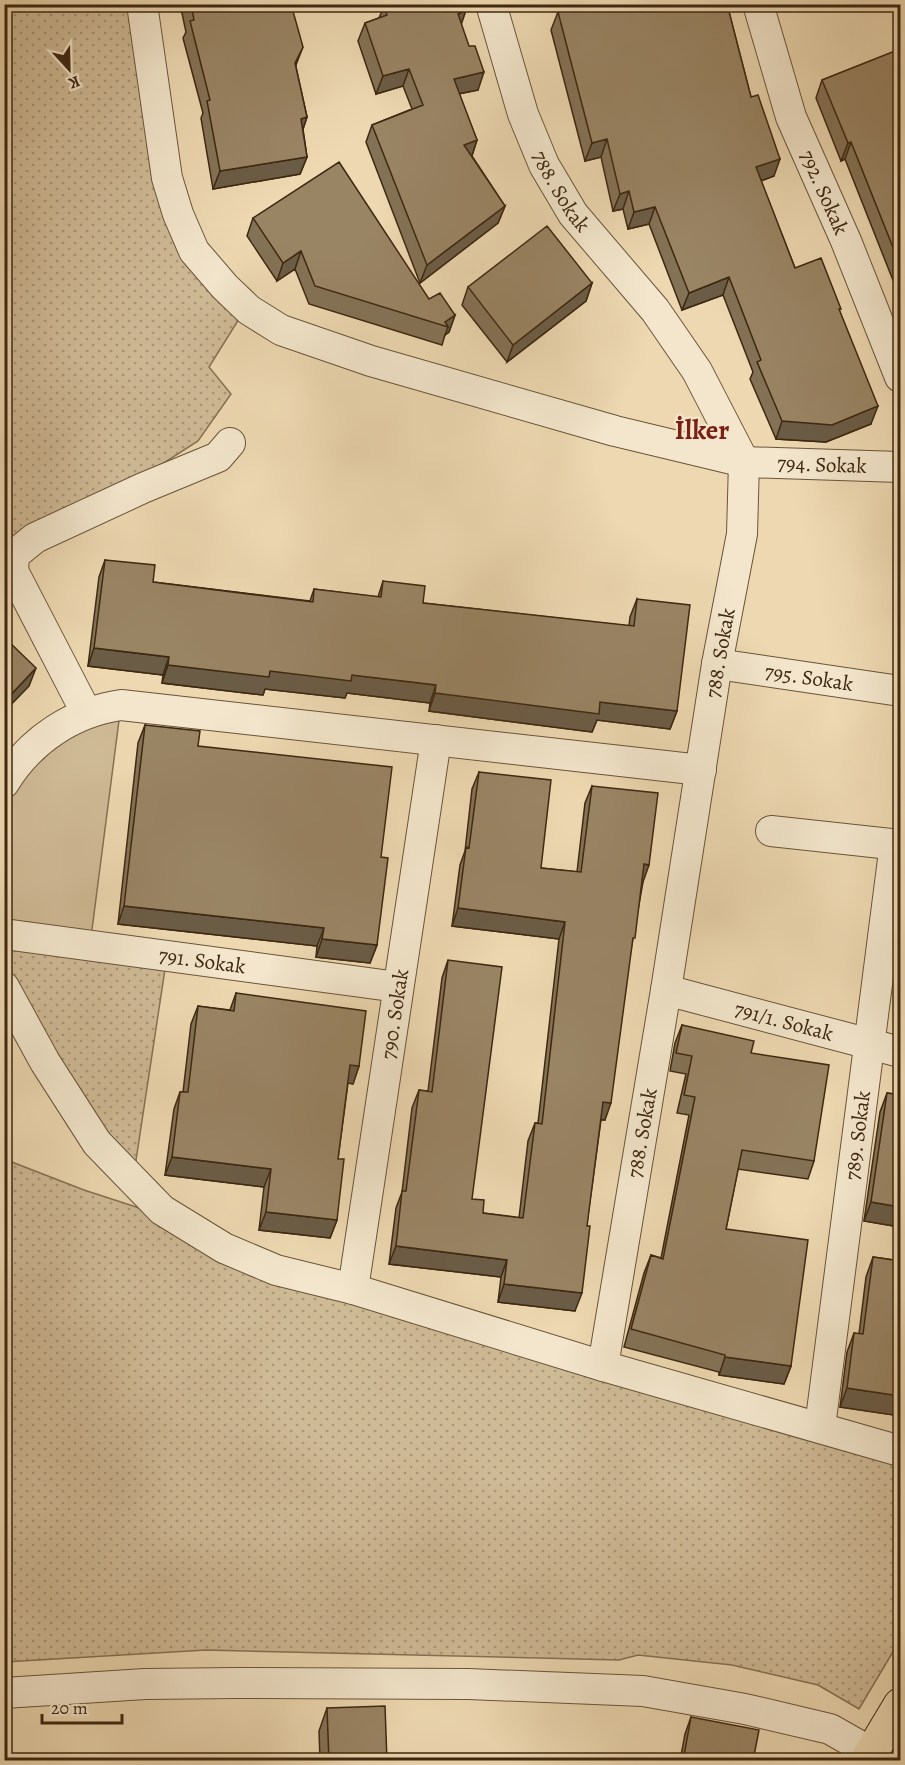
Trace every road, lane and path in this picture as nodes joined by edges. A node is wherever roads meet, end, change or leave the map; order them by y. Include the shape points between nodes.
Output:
1 (142, 4) edge
2 (491, 4) edge
3 (758, 4) edge
4 (900, 377) edge
5 (230, 443) dead end
6 (744, 462) junction
7 (900, 467) edge
8 (717, 664) junction
9 (900, 691) edge
10 (86, 712) junction
11 (436, 740) junction
12 (701, 770) junction
13 (4, 783) edge
14 (771, 831) dead end
15 (898, 844) edge
16 (4, 934) edge
17 (4, 987) edge
18 (398, 987) junction
19 (666, 990) junction
20 (870, 1044) junction
21 (900, 1052) edge
22 (353, 1289) junction
23 (603, 1366) junction
24 (820, 1427) junction
25 (900, 1451) edge
26 (4, 1693) edge
27 (900, 1705) edge
28 (870, 1757) edge

1 - 6 street, 794. Sokak via 167,178 178,214 194,251 249,310 281,330 371,361 615,431
2 - 6 street, 788. Sokak via 523,114 544,165 573,214 655,310 697,371
3 - 4 street, 792. Sokak via 791,117
5 - 10 street via 218,457 45,533 14,555 13,571
6 - 7 street, 794. Sokak
6 - 8 street, 788. Sokak via 742,534
8 - 9 street, 795. Sokak
8 - 12 street, 788. Sokak
10 - 11 street via 121,705
10 - 13 street via 59,726 34,747
11 - 12 street
11 - 18 street, 790. Sokak
12 - 19 street, 788. Sokak
14 - 15 street
15 - 20 street, 789. Sokak
16 - 18 street, 791. Sokak
17 - 22 street via 45,1062 97,1143 162,1210 224,1248 265,1265
18 - 22 street, 790. Sokak
19 - 20 street, 791/1. Sokak
19 - 23 street, 788. Sokak
20 - 21 street, 791/1. Sokak
20 - 24 street, 789. Sokak
22 - 23 street
23 - 24 street
24 - 25 street
26 - 28 street via 237,1683 468,1684 643,1691 830,1729
27 - 28 main road

